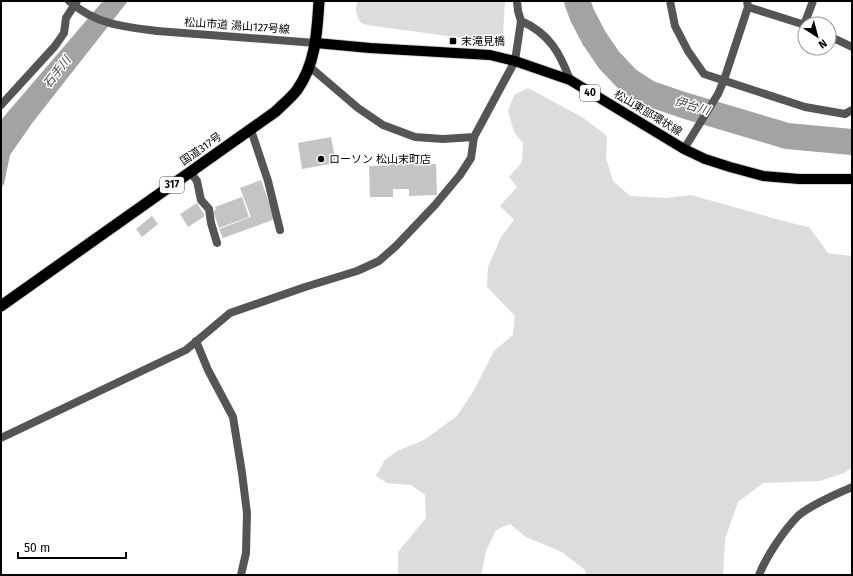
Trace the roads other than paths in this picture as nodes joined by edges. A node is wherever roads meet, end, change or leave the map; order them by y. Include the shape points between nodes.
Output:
1 (69, 1) edge
2 (77, 1) edge
3 (319, 1) edge
4 (517, 1) edge
5 (670, 1) edge
6 (813, 1) edge
7 (748, 4) edge
8 (807, 16) edge
9 (521, 22) junction
10 (797, 22) edge
11 (837, 40) edge
12 (316, 43) junction
13 (852, 47) edge
14 (515, 61) junction
15 (310, 67) junction
16 (570, 80) junction
17 (724, 80) junction
18 (1, 104) edge
19 (852, 110) edge
20 (251, 130) junction
21 (474, 138) junction
22 (684, 149) junction
23 (190, 172) junction
24 (852, 180) edge
25 (280, 230) dead end
26 (217, 243) dead end
27 (1, 306) edge
28 (196, 341) junction
29 (1, 438) edge
30 (852, 487) edge
31 (241, 575) edge
32 (759, 575) edge

1 - 12 street, 松山市道 湯山127号線, bridge via 95,19 120,26
2 - 18 street via 66,18 64,33 55,46
3 - 12 highway, 国道317号 / 317
4 - 9 street
5 - 17 street via 675,26 688,51 704,74
6 - 8 street
7 - 10 street
7 - 17 street
9 - 14 street
9 - 16 street via 534,27 544,36 563,61
11 - 13 street
12 - 14 main road, 松山東部環状線 / 40 via 490,55
12 - 15 highway, 国道317号 / 317
14 - 16 main road, 松山東部環状線 / 40
14 - 21 street
15 - 20 highway, 国道317号 / 317 via 297,90 276,112
15 - 21 street via 358,108 383,125 415,137
16 - 22 main road, 松山東部環状線 / 40
17 - 19 street via 805,107 845,114
17 - 22 street
20 - 23 highway, 国道317号 / 317
20 - 25 street via 268,181
21 - 28 street via 471,158 460,175 435,205 379,261 357,271 230,313
22 - 24 main road, 松山東部環状線 / 40 via 705,159 763,176
23 - 26 street via 197,181 201,200 209,210
23 - 27 highway, 国道317号 / 317
28 - 29 street via 186,350
28 - 31 street via 233,417 247,513 246,553
30 - 32 street via 799,516 780,538

